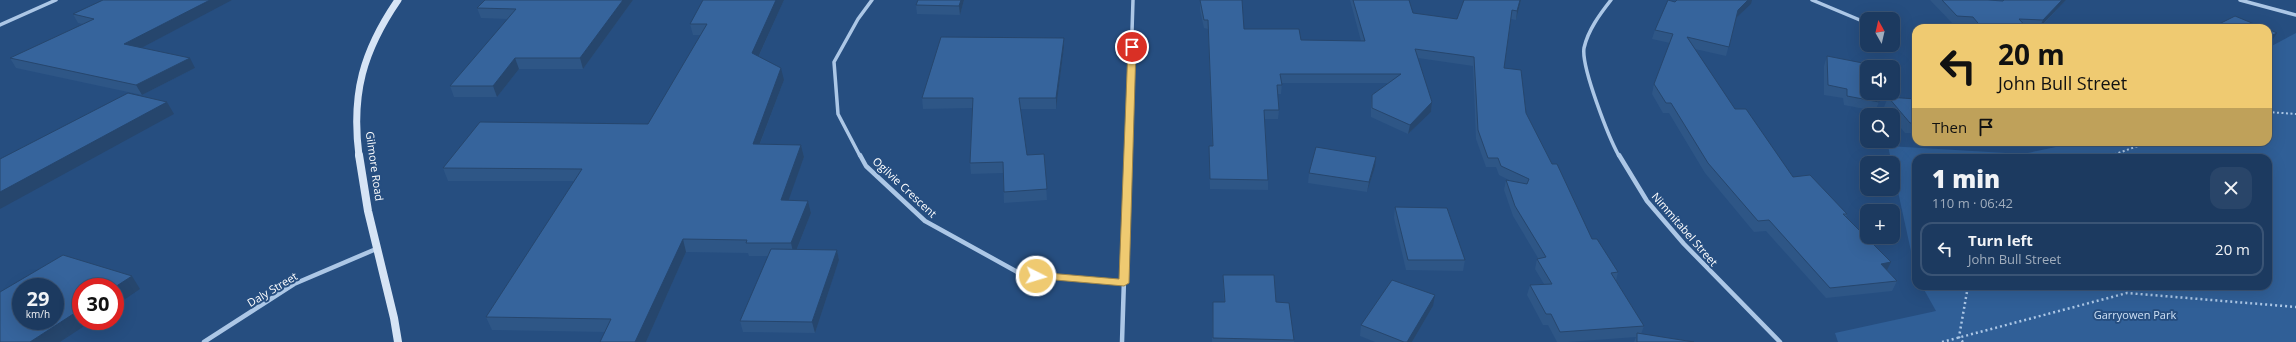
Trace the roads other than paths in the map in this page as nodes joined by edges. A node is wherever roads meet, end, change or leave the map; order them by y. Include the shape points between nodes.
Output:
1 (56, 0) edge
2 (398, 0) edge
3 (872, 0) edge
4 (1134, 0) edge
5 (1611, 0) edge
6 (1812, 0) edge
7 (2240, 0) edge
8 (2296, 15) edge
9 (1860, 20) edge
10 (0, 25) edge
11 (376, 249) junction
12 (1124, 283) junction
13 (204, 342) edge
14 (398, 342) edge
15 (1122, 342) edge
16 (1780, 342) edge

1 - 10 street
2 - 11 street, Gilmore Road via 387,15 363,65 356,93 357,142
3 - 12 street, Ogilvie Crescent via 858,19 834,62 838,114 866,166 925,222 1021,274
4 - 12 street
5 - 16 street, Nimmitabel Street via 1596,20 1584,49 1592,89 1611,142 1647,201 1684,244
6 - 9 street
7 - 8 street
11 - 13 street, Daly Street via 294,284
11 - 14 street, Gilmore Road via 396,321
12 - 15 street

